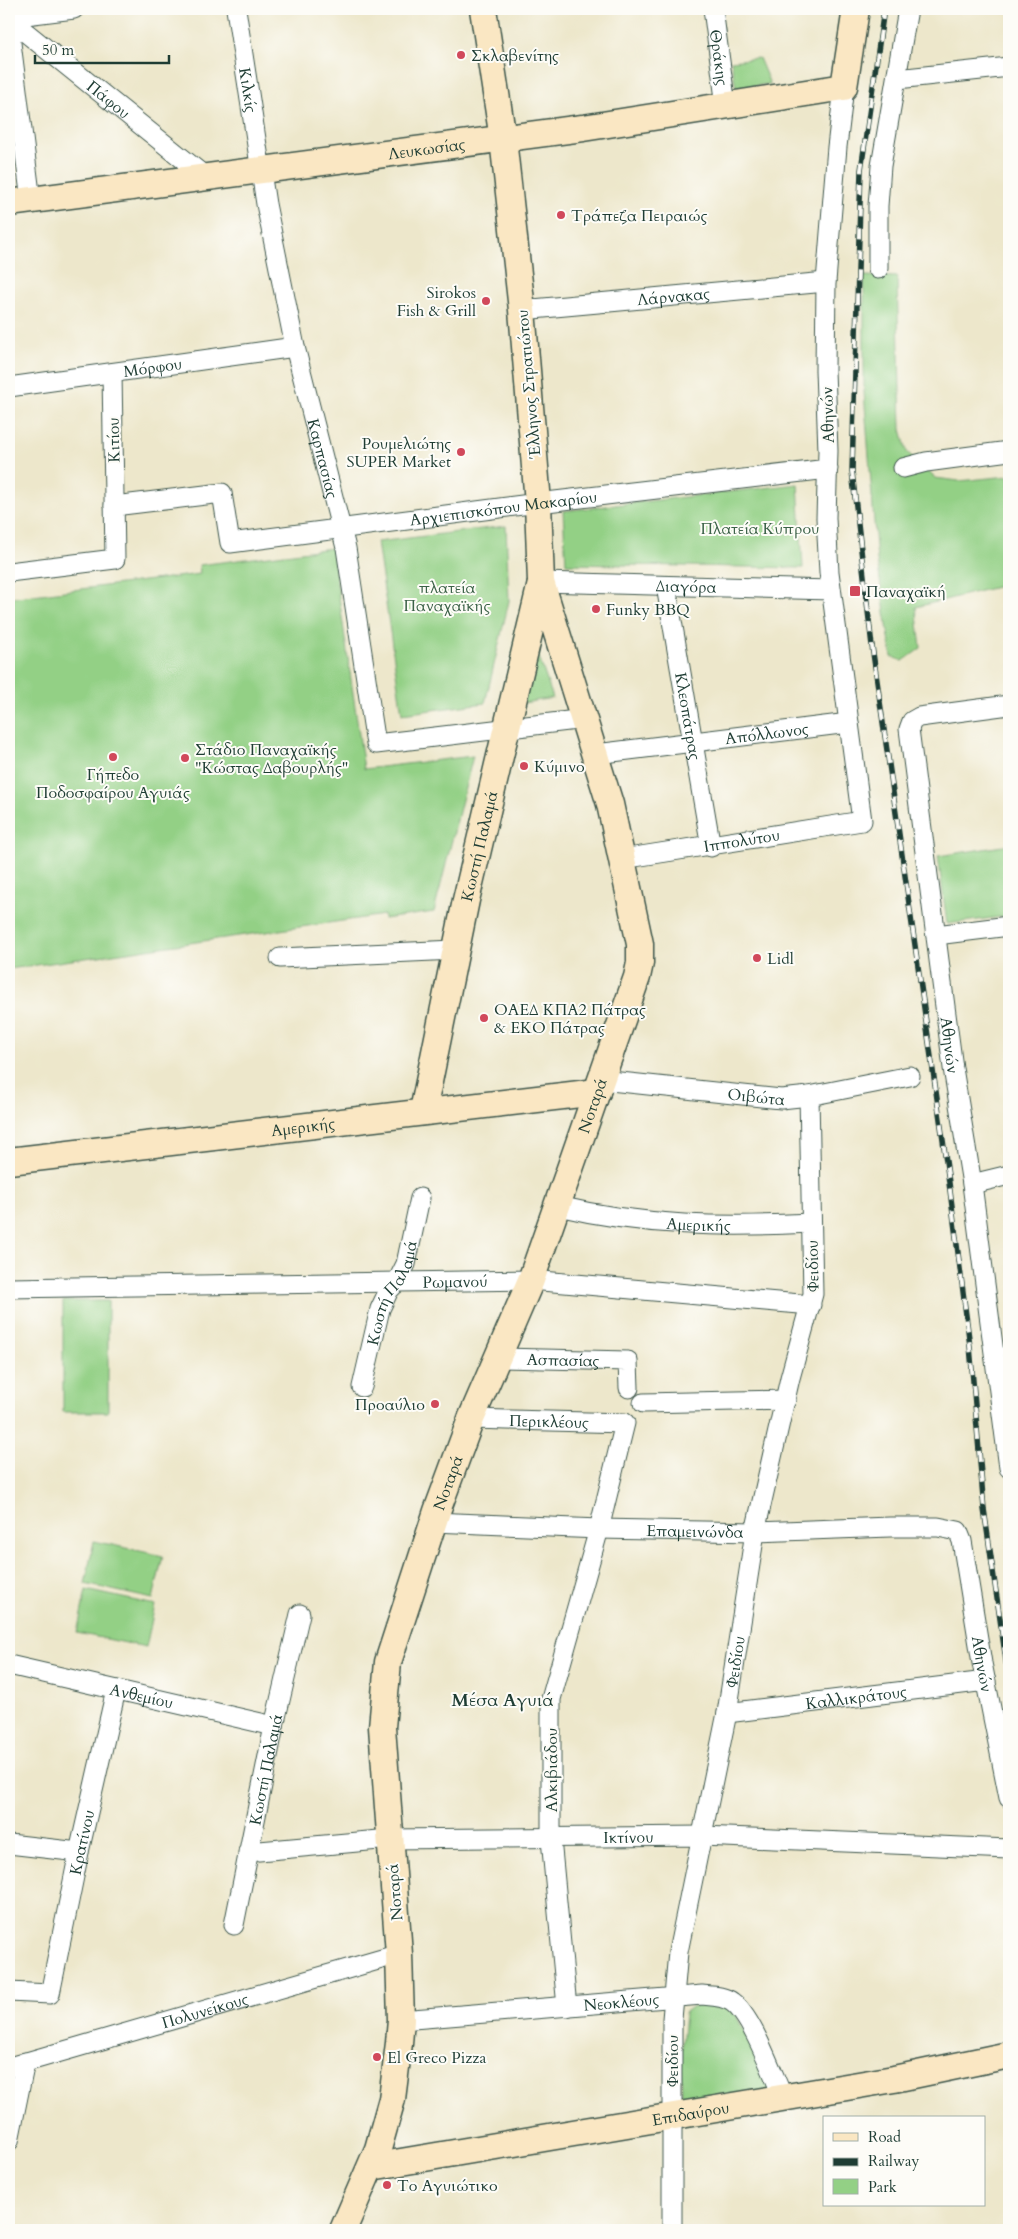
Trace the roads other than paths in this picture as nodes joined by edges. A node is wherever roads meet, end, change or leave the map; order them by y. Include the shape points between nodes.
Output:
1 (74, 9) edge
2 (236, 9) edge
3 (483, 9) edge
4 (713, 9) edge
5 (856, 9) edge
6 (908, 9) edge
7 (9, 18) edge
8 (9, 27) edge
9 (1009, 66) edge
10 (897, 79) junction
11 (12, 84) edge
12 (844, 87) junction
13 (726, 106) junction
14 (503, 139) junction
15 (260, 172) junction
16 (208, 179) junction
17 (20, 202) edge
18 (878, 269) dead end
19 (826, 282) junction
20 (522, 310) junction
21 (295, 347) junction
22 (112, 373) junction
23 (9, 388) edge
24 (1009, 452) edge
25 (903, 468) dead end
26 (828, 469) junction
27 (538, 503) junction
28 (114, 506) junction
29 (342, 528) junction
30 (9, 572) edge
31 (541, 582) junction
32 (666, 586) junction
33 (831, 590) junction
34 (1009, 706) edge
35 (585, 719) junction
36 (849, 722) junction
37 (506, 729) junction
38 (693, 741) junction
39 (596, 754) junction
40 (862, 822) joint
41 (711, 847) junction
42 (622, 859) junction
43 (1009, 926) edge
44 (936, 935) junction
45 (455, 950) junction
46 (280, 958) dead end
47 (910, 1076) dead end
48 (599, 1086) junction
49 (809, 1096) junction
50 (423, 1111) junction
51 (9, 1161) edge
52 (1009, 1174) edge
53 (972, 1184) junction
54 (420, 1198) dead end
55 (558, 1206) junction
56 (811, 1223) junction
57 (531, 1280) junction
58 (397, 1282) junction
59 (9, 1288) edge
60 (812, 1305) junction
61 (497, 1358) junction
62 (1004, 1385) edge
63 (362, 1387) dead end
64 (629, 1388) dead end
65 (786, 1400) junction
66 (642, 1403) dead end
67 (471, 1419) junction
68 (625, 1423) joint
69 (1009, 1468) edge
70 (433, 1522) junction
71 (599, 1529) junction
72 (958, 1531) joint
73 (755, 1532) junction
74 (300, 1614) dead end
75 (9, 1665) edge
76 (986, 1681) junction
77 (116, 1690) junction
78 (727, 1714) junction
79 (274, 1726) junction
80 (1009, 1798) edge
81 (702, 1836) junction
82 (552, 1838) junction
83 (390, 1839) junction
84 (9, 1844) edge
85 (1009, 1849) edge
86 (79, 1852) junction
87 (248, 1852) junction
88 (234, 1925) dead end
89 (399, 1954) junction
90 (9, 1992) edge
91 (673, 1998) junction
92 (567, 2007) junction
93 (401, 2020) junction
94 (1009, 2055) edge
95 (17, 2064) edge
96 (783, 2097) junction
97 (672, 2116) junction
98 (9, 2141) edge
99 (371, 2167) junction
100 (342, 2230) edge
101 (672, 2230) edge

1 - 7 street
2 - 15 street, Κιλκίς
3 - 14 street, Έλληνος Στρατιώτου
4 - 13 street, Θράκης
5 - 12 street, Αθηνών
6 - 10 street
7 - 16 street, Πάφου
8 - 11 street
9 - 10 street
10 - 18 street via 881,166
11 - 17 street
12 - 13 street, Λευκωσίας
12 - 19 street, Αθηνών
13 - 14 street, Λευκωσίας
14 - 15 street, Λευκωσίας
14 - 20 street, Έλληνος Στρατιώτου
15 - 16 street, Λευκωσίας
15 - 21 street, Καρπασίας
16 - 17 street, Λευκωσίας
19 - 20 street, Λάρνακας
19 - 26 street, Αθηνών
20 - 27 street, Έλληνος Στρατιώτου
21 - 22 street, Μόρφου
21 - 29 street, Καρπασίας
22 - 23 street, Μόρφου
22 - 28 street, Κιτίου
24 - 25 street
26 - 27 street, Αρχιεπισκόπου Μακαρίου
26 - 33 street, Αθηνών via 826,518
27 - 29 street, Αρχιεπισκόπου Μακαρίου
27 - 31 street, Έλληνος Στρατιώτου
28 - 29 street, Αρχιεπισκόπου Μακαρίου via 222,493 230,543
28 - 30 street, Κιτίου via 115,559
29 - 37 street, Καρπασίας via 376,744
31 - 32 street, Διαγόρα
31 - 35 street, Έλληνος Στρατιώτου
31 - 37 street, Κωστή Παλαμά
32 - 33 street, Διαγόρα
32 - 38 street, Κλεοπάτρας
33 - 36 street, Αθηνών
34 - 44 street, Αθηνών via 919,717 910,725
35 - 37 street
35 - 39 street, Έλληνος Στρατιώτου
36 - 38 street, Απόλλωνος
36 - 40 street, Αθηνών
37 - 45 street, Κωστή Παλαμά
38 - 39 street, Απόλλωνος
38 - 41 street, Κλεοπάτρας
39 - 42 street, Νοταρά
40 - 41 street, Ιππολύτου
41 - 42 street, Ιππολύτου
42 - 48 street, Νοταρά via 640,944 640,963
43 - 44 street
44 - 53 street, Αθηνών
45 - 46 street
45 - 50 street, Κωστή Παλαμά
47 - 49 street, Οιβώτα
48 - 49 street, Οιβώτα via 781,1099
48 - 50 street, Αμερικής
48 - 55 street, Νοταρά
49 - 56 street, Φειδίου
50 - 51 street, Αμερικής
52 - 53 street
53 - 62 street, Αθηνών
54 - 58 street, Κωστή Παλαμά via 406,1264
55 - 56 street, Αμερικής via 612,1218 697,1226
55 - 57 street, Νοταρά
56 - 60 street, Φειδίου
57 - 58 street, Ρωμανού
57 - 60 street, Ρωμανού
57 - 61 street, Νοταρά
58 - 59 street, Ρωμανού
58 - 63 street, Κωστή Παλαμά via 389,1290 380,1309
60 - 65 street, Φειδίου
61 - 64 street, Ασπασίας via 628,1361
61 - 67 street, Νοταρά
62 - 69 street, Αθηνών
65 - 66 street
65 - 73 street, Φειδίου
67 - 68 street, Περικλέους
67 - 70 street, Νοταρά
68 - 71 street, Αλκιβιάδου
70 - 71 street, Επαμεινώνδα
70 - 83 street, Νοταρά via 388,1662 382,1727
71 - 73 street, Επαμεινώνδα
71 - 82 street, Αλκιβιάδου via 552,1699
72 - 73 street, Επαμεινώνδα via 890,1527
72 - 76 street, Αθηνών
73 - 78 street, Φειδίου
74 - 79 street, Κωστή Παλαμά
75 - 77 street, Ανθεμίου
76 - 78 street, Καλλικράτους
76 - 80 street, Αθηνών
77 - 79 street, Ανθεμίου
77 - 86 street, Κρατίνου
78 - 81 street, Φειδίου
79 - 87 street, Κωστή Παλαμά
81 - 82 street, Ικτίνου
81 - 85 street, Ικτίνου
81 - 91 street, Φειδίου via 678,1952
82 - 83 street, Ικτίνου
82 - 92 street, Αλκιβιάδου
83 - 87 street, Ικτίνου
83 - 89 street, Νοταρά
84 - 86 street
86 - 90 street, Κρατίνου via 50,1994
87 - 88 street, Κωστή Παλαμά
89 - 93 street, Νοταρά
89 - 95 street, Πολυνείκους
91 - 92 street, Νεοκλέους
91 - 96 street, Νεοκλέους via 709,1996 727,1999 735,2005 750,2026
91 - 97 street, Φειδίου
92 - 93 street, Νεοκλέους
93 - 99 street, Νοταρά via 392,2099
94 - 96 street, Επιδαύρου via 894,2079
95 - 98 street
96 - 97 street, Επιδαύρου
97 - 99 street, Επιδαύρου
97 - 101 street, Φειδίου
99 - 100 street, Νοταρά

